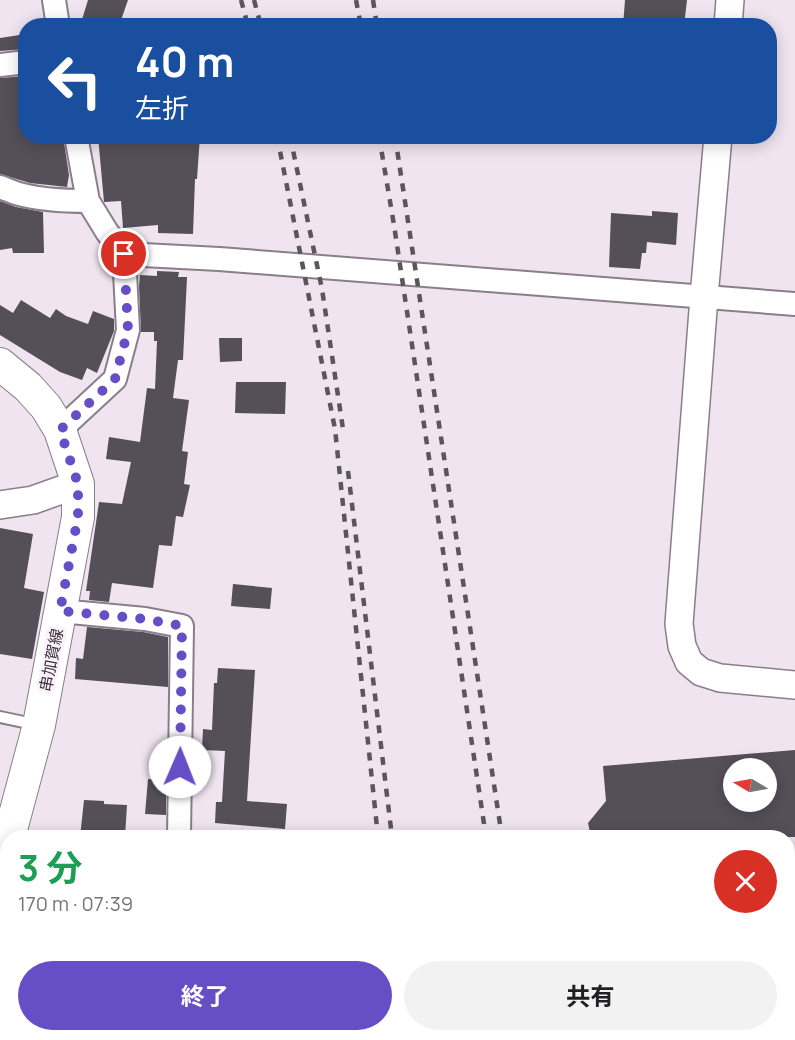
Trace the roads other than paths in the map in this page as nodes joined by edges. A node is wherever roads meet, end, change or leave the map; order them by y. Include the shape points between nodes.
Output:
1 (54, 0) edge
2 (730, 0) edge
3 (57, 18) edge
4 (729, 18) edge
5 (18, 63) edge
6 (0, 65) edge
7 (77, 144) edge
8 (717, 144) edge
9 (0, 187) edge
10 (88, 201) junction
11 (124, 254) junction
12 (704, 297) junction
13 (795, 304) edge
14 (0, 364) edge
15 (60, 430) junction
16 (78, 484) junction
17 (0, 506) edge
18 (60, 611) junction
19 (795, 685) edge
20 (0, 717) edge
21 (39, 725) junction
22 (11, 830) edge
23 (178, 830) edge

1 - 3 street
2 - 4 street
5 - 6 street
7 - 10 street
8 - 12 street
9 - 10 street via 19,194
10 - 11 street
11 - 12 street
11 - 15 street via 128,330 115,379
12 - 13 street
12 - 19 street via 679,624 682,646 689,662 701,672 720,678
14 - 15 main road, 串加賀線 via 28,387
15 - 16 main road, 串加賀線
16 - 17 street via 33,500
16 - 18 main road, 串加賀線 via 78,517
18 - 21 main road, 串加賀線
18 - 23 street via 182,626
20 - 21 lane
21 - 22 main road, 串加賀線

